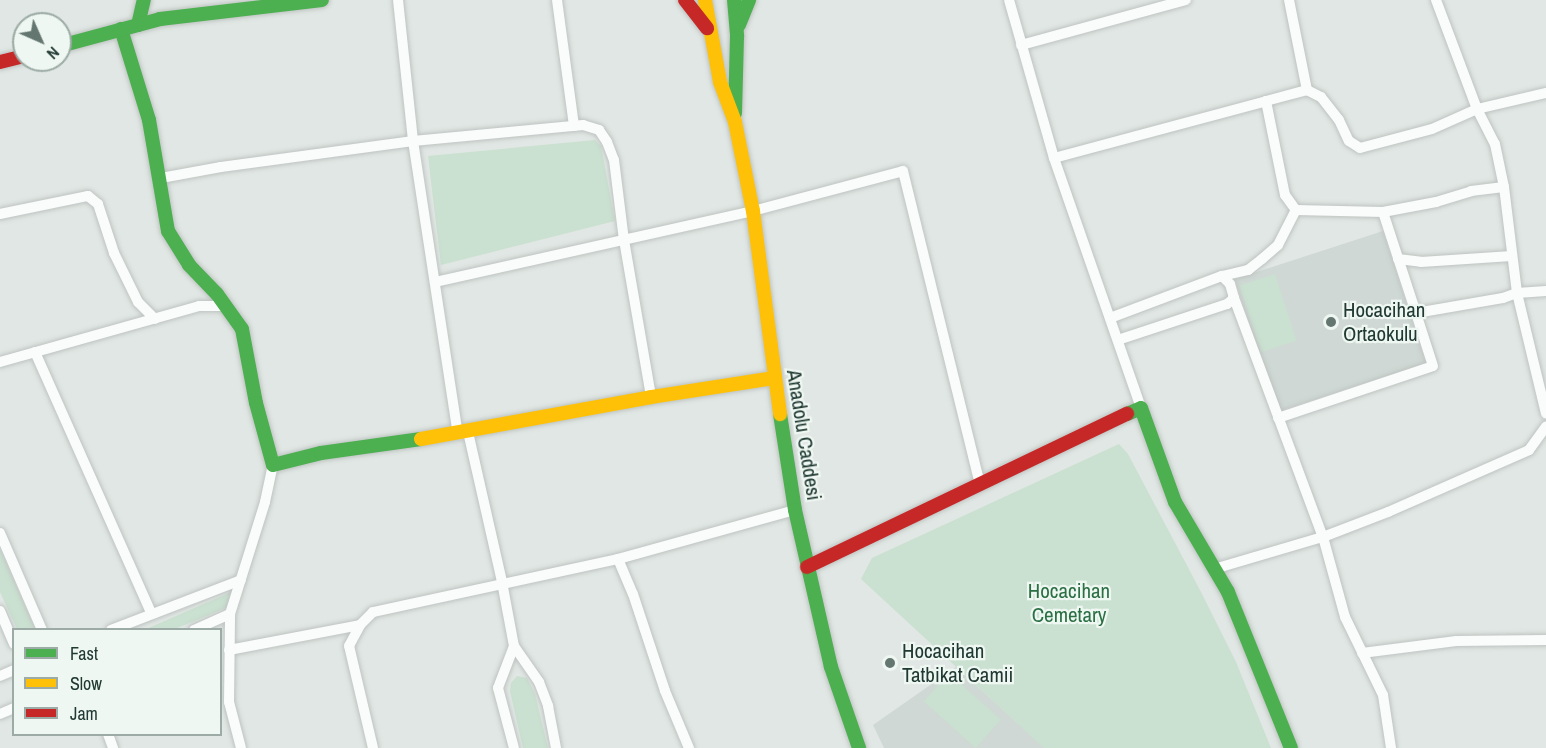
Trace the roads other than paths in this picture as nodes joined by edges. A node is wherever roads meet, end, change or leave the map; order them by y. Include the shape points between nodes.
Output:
1 (144, 0) edge
2 (322, 0) edge
3 (398, 0) edge
4 (557, 0) edge
5 (685, 0) edge
6 (705, 0) edge
7 (734, 0) edge
8 (749, 0) edge
9 (1008, 0) edge
10 (1186, 0) edge
11 (1289, 0) edge
12 (1436, 0) edge
13 (138, 25) junction
14 (121, 29) junction
15 (709, 31) junction
16 (737, 37) junction
17 (72, 43) edge
18 (1021, 45) junction
19 (1306, 90) junction
20 (1546, 93) edge
21 (1266, 101) junction
22 (1478, 109) junction
23 (735, 122) junction
24 (574, 126) junction
25 (413, 141) junction
26 (1054, 158) junction
27 (161, 178) junction
28 (1504, 187) junction
29 (1296, 210) junction
30 (753, 211) junction
31 (1383, 212) junction
32 (0, 214) edge
33 (624, 240) junction
34 (1512, 256) junction
35 (1398, 259) junction
36 (1222, 276) junction
37 (435, 282) junction
38 (1546, 291) edge
39 (1517, 293) junction
40 (1234, 298) junction
41 (225, 306) junction
42 (1416, 312) junction
43 (1110, 318) junction
44 (155, 319) junction
45 (1118, 340) junction
46 (35, 352) junction
47 (0, 362) edge
48 (774, 378) junction
49 (651, 397) junction
50 (1141, 408) junction
51 (1546, 414) edge
52 (1278, 418) junction
53 (1546, 428) edge
54 (463, 433) junction
55 (273, 465) junction
56 (980, 484) junction
57 (795, 510) junction
58 (0, 533) edge
59 (1323, 537) junction
60 (618, 559) junction
61 (807, 567) junction
62 (1214, 569) junction
63 (241, 580) junction
64 (502, 582) junction
65 (0, 611) edge
66 (151, 613) junction
67 (230, 614) junction
68 (360, 625) junction
69 (41, 628) edge
70 (116, 628) edge
71 (198, 628) edge
72 (12, 639) edge
73 (1546, 640) edge
74 (514, 646) junction
75 (230, 650) junction
76 (1362, 653) junction
77 (857, 747) edge
78 (241, 748) edge
79 (373, 748) edge
80 (514, 748) edge
81 (556, 748) edge
82 (689, 748) edge
83 (1291, 748) edge
84 (1391, 748) edge

1 - 13 street
2 - 13 street via 160,18
3 - 25 street
4 - 24 street
5 - 15 street
6 - 15 street, Anadolu Caddesi
7 - 16 street, Anadolu Caddesi
8 - 16 street
9 - 18 street
10 - 18 street
11 - 19 street
12 - 22 street
13 - 14 street
14 - 17 street
14 - 27 street via 149,120
15 - 23 street, Anadolu Caddesi via 720,82
16 - 23 street, Anadolu Caddesi
18 - 26 street
19 - 21 street
19 - 22 street via 1321,97 1349,141 1360,148 1432,129
20 - 22 street
21 - 26 street
21 - 29 street via 1285,195
22 - 28 street via 1495,144
23 - 30 street, Anadolu Caddesi
24 - 25 street
24 - 33 street via 599,130 607,142 614,160
25 - 27 street
25 - 37 street
26 - 43 street
27 - 41 street via 168,231 189,265
28 - 31 street
28 - 34 street
29 - 31 street
29 - 36 street via 1278,245 1248,270
30 - 33 street
30 - 48 street, Anadolu Caddesi
30 - 56 street via 903,171
31 - 35 street
32 - 44 street via 88,196 98,204 114,253 138,302
33 - 37 street
33 - 49 street
34 - 35 street via 1421,262
34 - 39 street
35 - 42 street
36 - 40 street via 1230,284
36 - 43 street
37 - 54 street
38 - 39 street
39 - 42 street
39 - 51 street
40 - 45 street via 1227,304
40 - 52 street
41 - 44 street via 199,306
41 - 55 street via 242,329
42 - 52 street via 1433,366
43 - 45 street
44 - 46 street
45 - 50 street
46 - 47 street
46 - 66 street
48 - 49 street
48 - 57 street, Anadolu Caddesi
49 - 54 street
50 - 56 street
50 - 62 street via 1175,502
52 - 59 street
53 - 59 street via 1528,450 1503,463
54 - 55 street via 321,453
54 - 64 street
55 - 63 street
56 - 61 street
57 - 60 street
57 - 61 street, Anadolu Caddesi
58 - 69 street
59 - 62 street
59 - 76 street via 1345,617
60 - 64 street
60 - 82 street
61 - 77 street, Anadolu Caddesi via 831,668
62 - 83 street via 1228,592
63 - 66 street
63 - 67 street
64 - 68 street via 374,612
64 - 74 street
65 - 72 street
66 - 70 street
67 - 71 street
67 - 75 street
68 - 75 street
68 - 79 street via 349,646
73 - 76 street via 1456,641
74 - 80 street via 498,688
74 - 81 street via 539,682 549,706
75 - 78 street via 229,702
76 - 84 street via 1383,695

